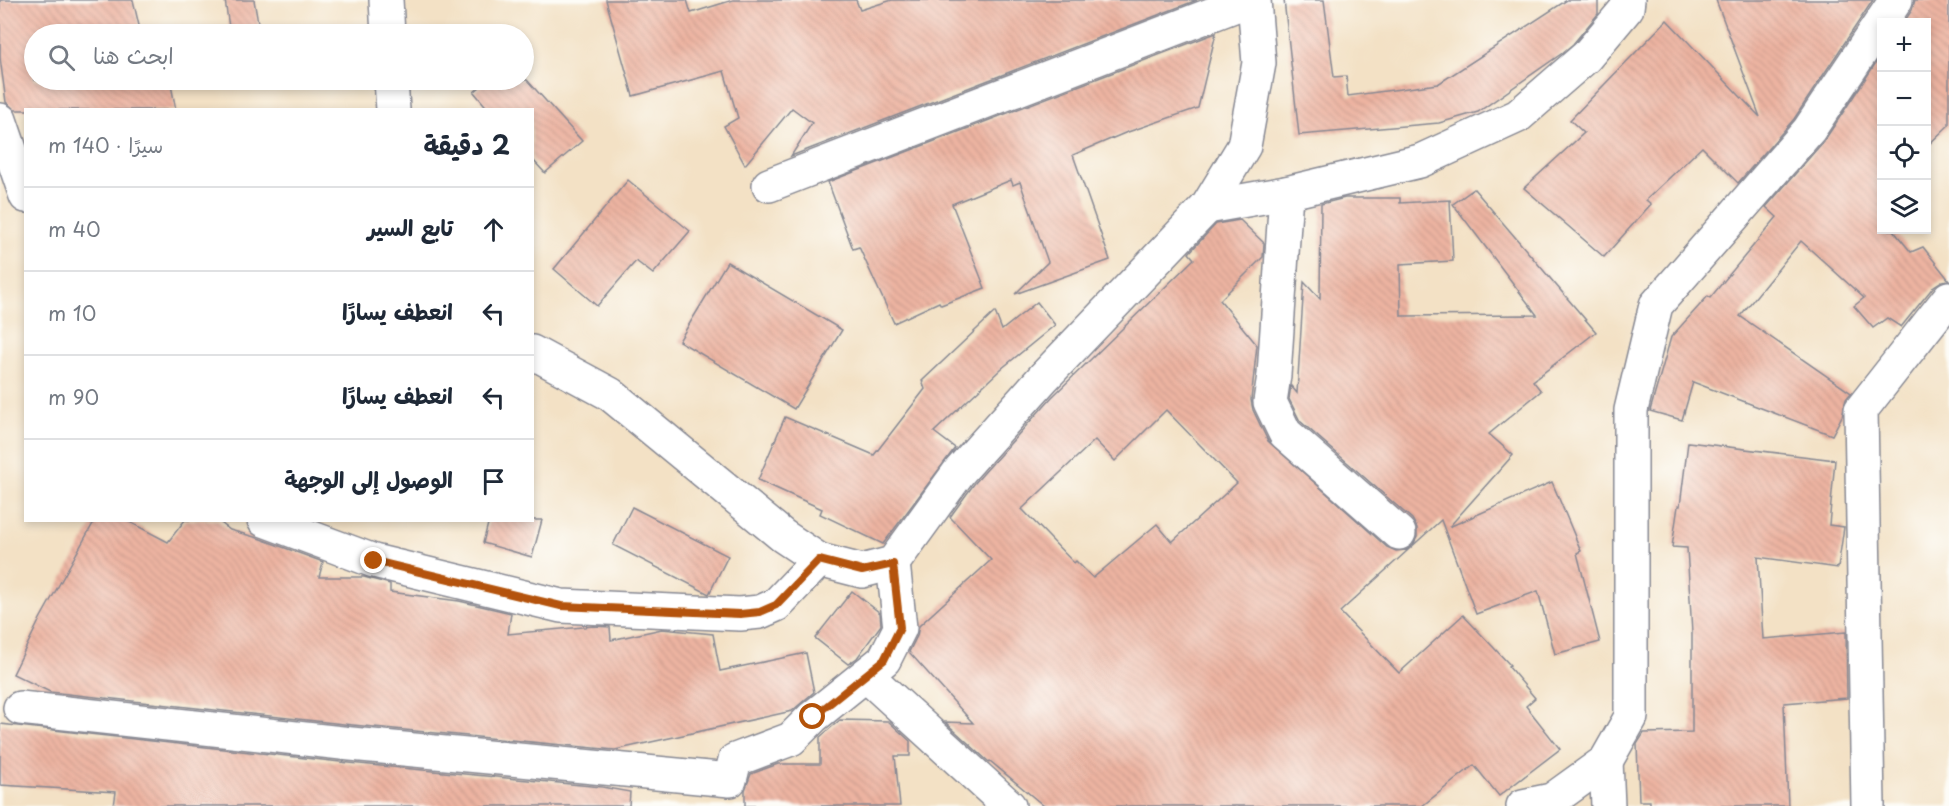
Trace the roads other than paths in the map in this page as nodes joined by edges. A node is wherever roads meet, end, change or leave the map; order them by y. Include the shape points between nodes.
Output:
1 (386, 0) edge
2 (1249, 0) edge
3 (1254, 0) edge
4 (1628, 0) edge
5 (1896, 0) edge
6 (387, 24) edge
7 (392, 90) edge
8 (393, 108) edge
9 (0, 120) edge
10 (769, 185) dead end
11 (24, 190) edge
12 (1286, 193) junction
13 (1207, 207) junction
14 (1949, 298) edge
15 (534, 353) edge
16 (269, 522) edge
17 (1399, 533) dead end
18 (819, 560) junction
19 (893, 564) junction
20 (866, 675) junction
21 (20, 708) dead end
22 (1606, 761) junction
23 (732, 793) edge
24 (1010, 806) edge
25 (1523, 806) edge
26 (1608, 806) edge
27 (1868, 806) edge

1 - 6 street
2 - 10 street
3 - 13 street via 1259,63 1244,146
4 - 12 street via 1627,8 1586,57 1518,116 1420,161
5 - 22 street via 1809,130 1656,305 1631,410 1631,717
7 - 8 street
9 - 11 street
12 - 13 street
12 - 17 street via 1270,402 1285,434
13 - 19 street via 959,472
14 - 27 street via 1861,410
15 - 18 street via 610,394 783,536
16 - 18 street via 374,561 561,606 760,612 776,605
18 - 19 street via 862,571
19 - 20 street via 900,628 884,660
20 - 23 street via 791,739 735,760
20 - 24 street
21 - 23 street via 363,745
22 - 25 street via 1552,800
22 - 26 street

